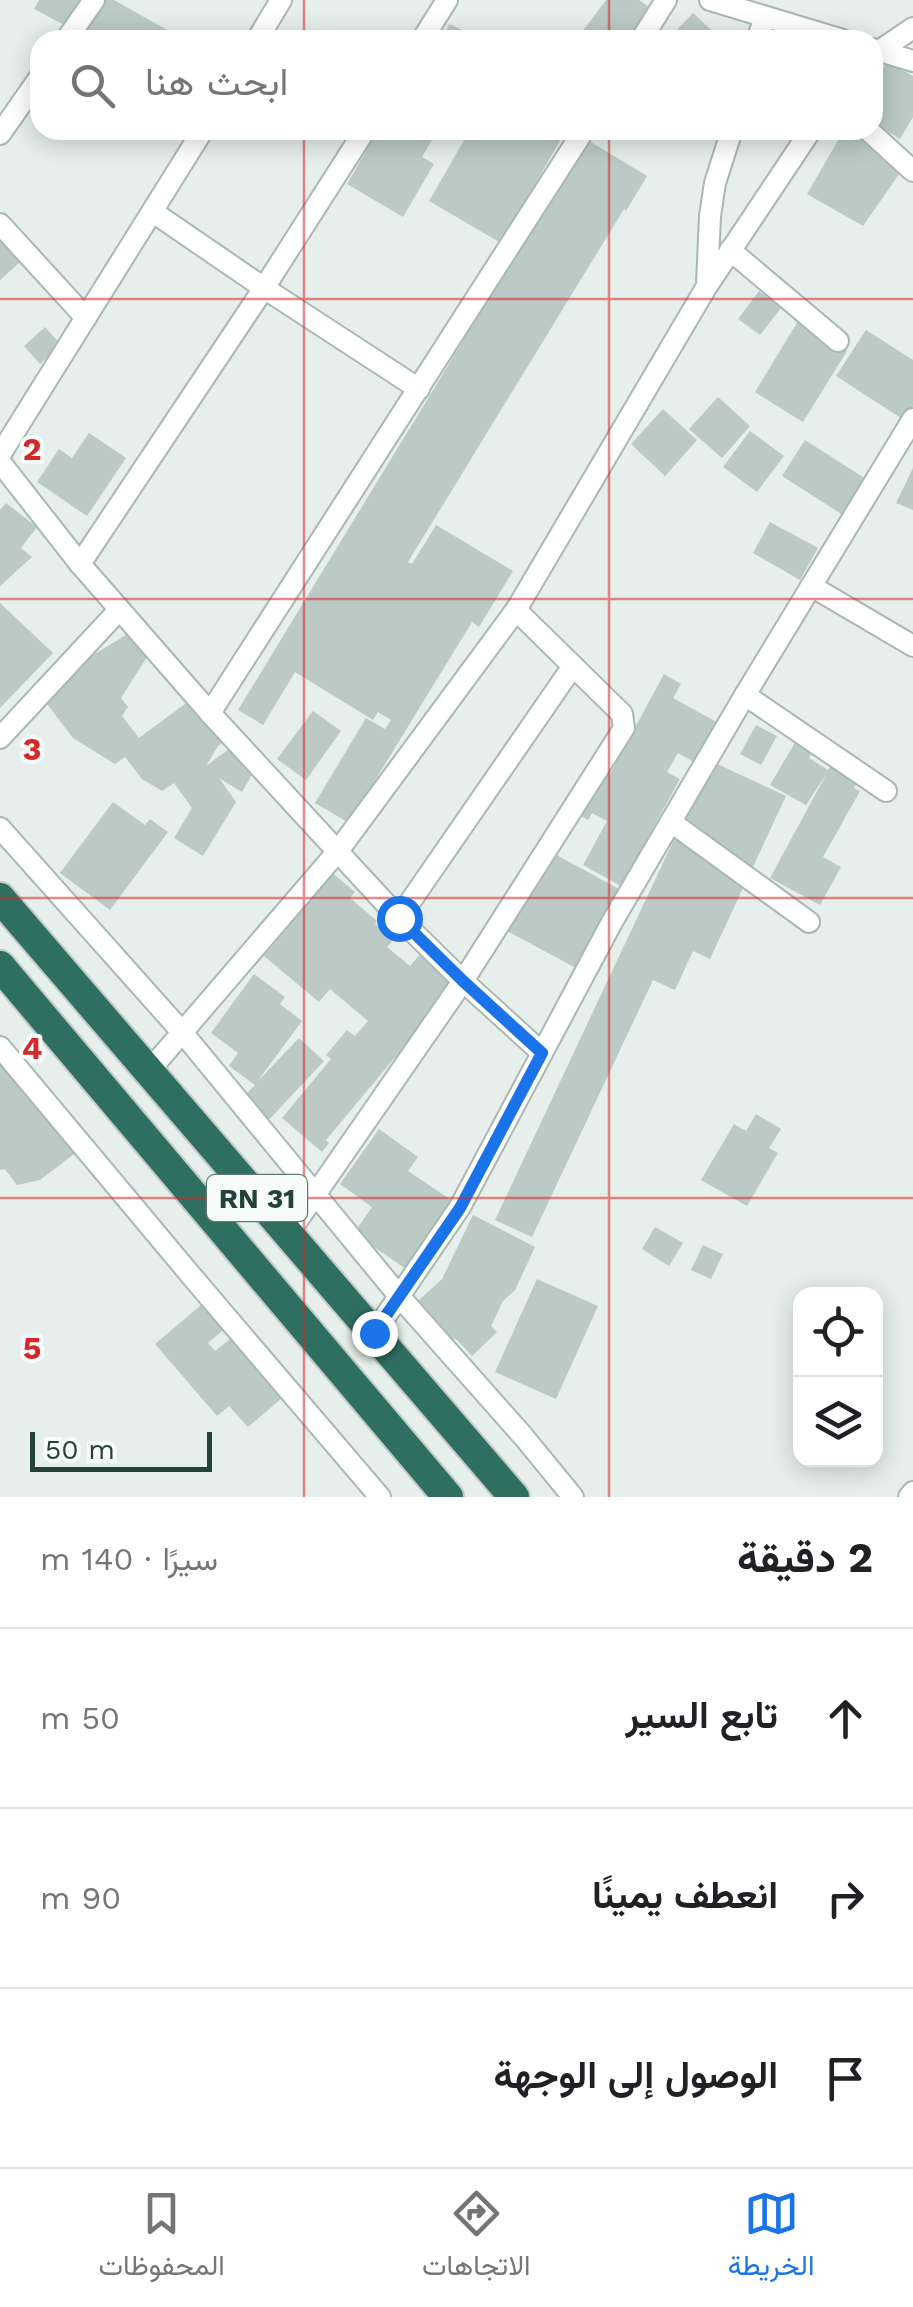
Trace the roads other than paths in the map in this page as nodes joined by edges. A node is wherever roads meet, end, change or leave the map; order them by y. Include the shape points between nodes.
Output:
1 (94, 0) edge
2 (281, 0) edge
3 (448, 0) edge
4 (666, 0) edge
5 (710, 0) edge
6 (734, 3) edge
7 (765, 17) junction
8 (913, 28) edge
9 (73, 30) edge
10 (263, 30) edge
11 (428, 30) edge
12 (647, 30) edge
13 (760, 30) edge
14 (809, 30) edge
15 (883, 47) edge
16 (883, 54) edge
17 (913, 61) edge
18 (30, 91) edge
19 (0, 134) edge
20 (197, 140) edge
21 (359, 140) edge
22 (578, 140) edge
23 (729, 140) edge
24 (804, 140) edge
25 (879, 140) edge
26 (913, 171) edge
27 (154, 212) junction
28 (0, 224) edge
29 (730, 250) junction
30 (707, 286) junction
31 (264, 288) junction
32 (86, 318) junction
33 (838, 341) dead end
34 (419, 388) junction
35 (913, 419) edge
36 (904, 452) edge
37 (0, 458) edge
38 (80, 564) junction
39 (811, 586) junction
40 (119, 610) junction
41 (516, 610) junction
42 (913, 646) edge
43 (573, 666) junction
44 (745, 695) junction
45 (210, 713) junction
46 (0, 738) edge
47 (886, 791) dead end
48 (670, 822) junction
49 (0, 828) edge
50 (338, 851) junction
51 (0, 898) edge
52 (399, 918) junction
53 (810, 922) dead end
54 (0, 966) edge
55 (463, 981) junction
56 (182, 1032) junction
57 (0, 1047) edge
58 (542, 1053) junction
59 (148, 1071) junction
60 (316, 1192) junction
61 (288, 1234) junction
62 (400, 1296) junction
63 (374, 1333) junction
64 (380, 1497) edge
65 (448, 1497) edge
66 (514, 1497) edge
67 (573, 1497) edge

1 - 9 street
2 - 10 street
3 - 11 street
4 - 12 street
5 - 6 street
6 - 7 street
7 - 13 street
7 - 14 street
8 - 15 street
16 - 17 street
18 - 19 street
20 - 27 street
21 - 31 street
22 - 34 street
23 - 30 street via 710,216
24 - 29 street
25 - 26 street
27 - 31 street
27 - 32 street
28 - 32 street
29 - 30 street
29 - 33 street
30 - 41 street
31 - 34 street
31 - 38 street
32 - 37 street
34 - 45 street
35 - 36 street
36 - 39 street
37 - 38 street
38 - 40 street
39 - 42 street
39 - 44 street
40 - 45 street
40 - 46 street
41 - 43 street
41 - 50 street
43 - 52 street
43 - 55 street via 622,714 624,728
44 - 47 street
44 - 48 street
45 - 50 street
48 - 53 street
48 - 58 street
49 - 56 street
50 - 52 street
50 - 56 street
51 - 59 highway, RN 31
52 - 55 street
54 - 65 highway, RN 31
55 - 58 street
55 - 60 street
56 - 59 street
56 - 60 street
57 - 64 street
58 - 62 street via 460,1208
59 - 61 highway, RN 31
60 - 61 street
60 - 62 street
61 - 63 highway, RN 31
62 - 63 street
62 - 67 street
63 - 66 highway, RN 31

